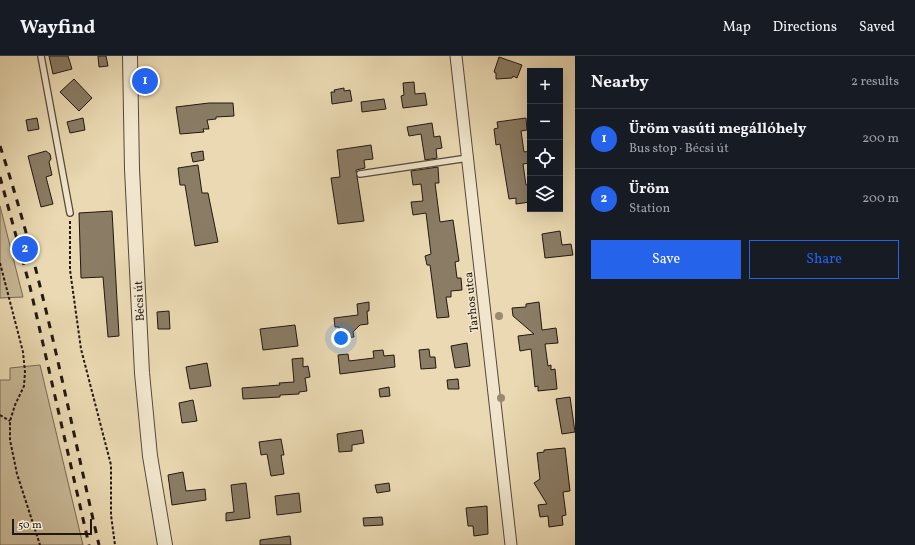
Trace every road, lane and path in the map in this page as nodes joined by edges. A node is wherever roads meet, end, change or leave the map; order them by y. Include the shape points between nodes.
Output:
1 (41, 56) edge
2 (130, 56) edge
3 (456, 56) edge
4 (468, 158) junction
5 (360, 174) dead end
6 (70, 213) joint
7 (0, 263) edge
8 (0, 415) edge
9 (10, 421) junction
10 (40, 545) edge
11 (115, 545) edge
12 (165, 545) edge
13 (511, 545) edge

1 - 6 lane
2 - 12 street, Bécsi út via 132,168 142,373 150,456
3 - 4 street, Tarhos utca
4 - 5 lane
4 - 13 street, Tarhos utca
6 - 11 path via 70,270 81,349 110,456 111,515
7 - 9 path via 23,352 25,372 24,386
8 - 9 path
9 - 10 path via 13,457

